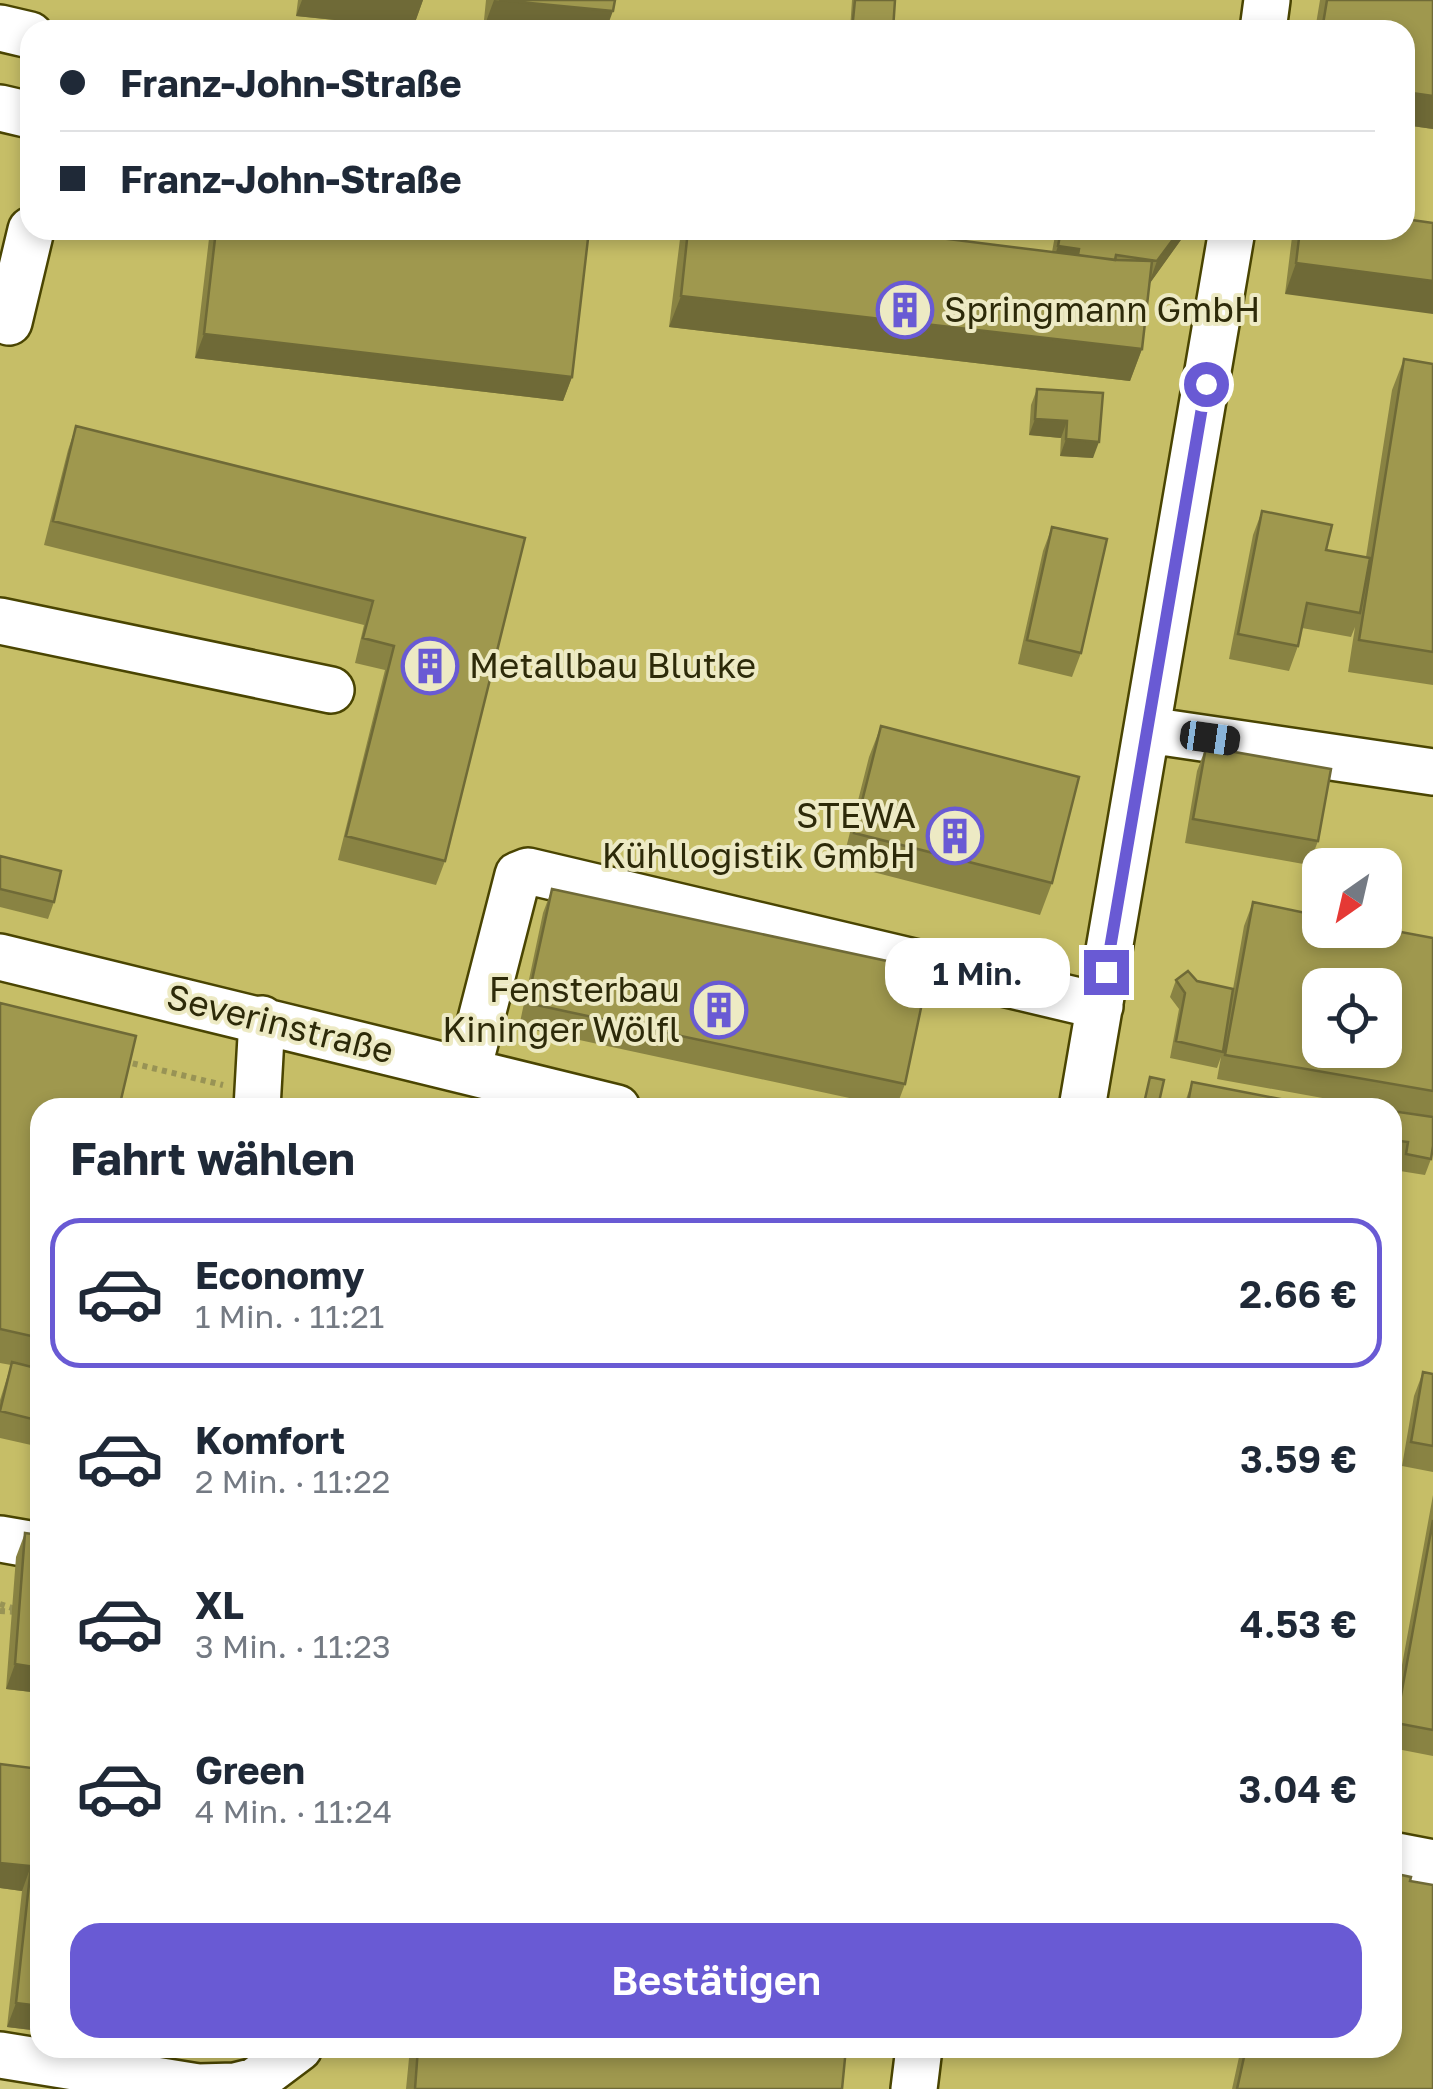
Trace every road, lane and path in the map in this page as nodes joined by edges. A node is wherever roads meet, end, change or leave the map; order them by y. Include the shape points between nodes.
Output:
1 (28, 240) edge
2 (1230, 240) edge
3 (3, 334) edge
4 (0, 621) edge
5 (331, 690) dead end
6 (1148, 730) junction
7 (1433, 772) edge
8 (0, 957) edge
9 (1100, 1006) junction
10 (262, 1020) junction
11 (106, 1058) edge
12 (468, 1070) junction
13 (251, 1098) edge
14 (258, 1098) edge
15 (578, 1098) edge
16 (1084, 1098) edge
17 (1402, 1857) edge
18 (1433, 1863) edge
19 (0, 2054) edge
20 (286, 2058) edge
21 (917, 2058) edge
22 (914, 2089) edge

1 - 3 street
2 - 6 street
4 - 5 street
6 - 7 street
6 - 9 street
8 - 10 street, Severinstraße
9 - 12 street via 528,870 518,875
9 - 16 street
10 - 12 street, Severinstraße
10 - 14 street
11 - 13 path
12 - 15 street, Severinstraße
17 - 18 street
19 - 20 street via 198,2087 255,2081
21 - 22 street

